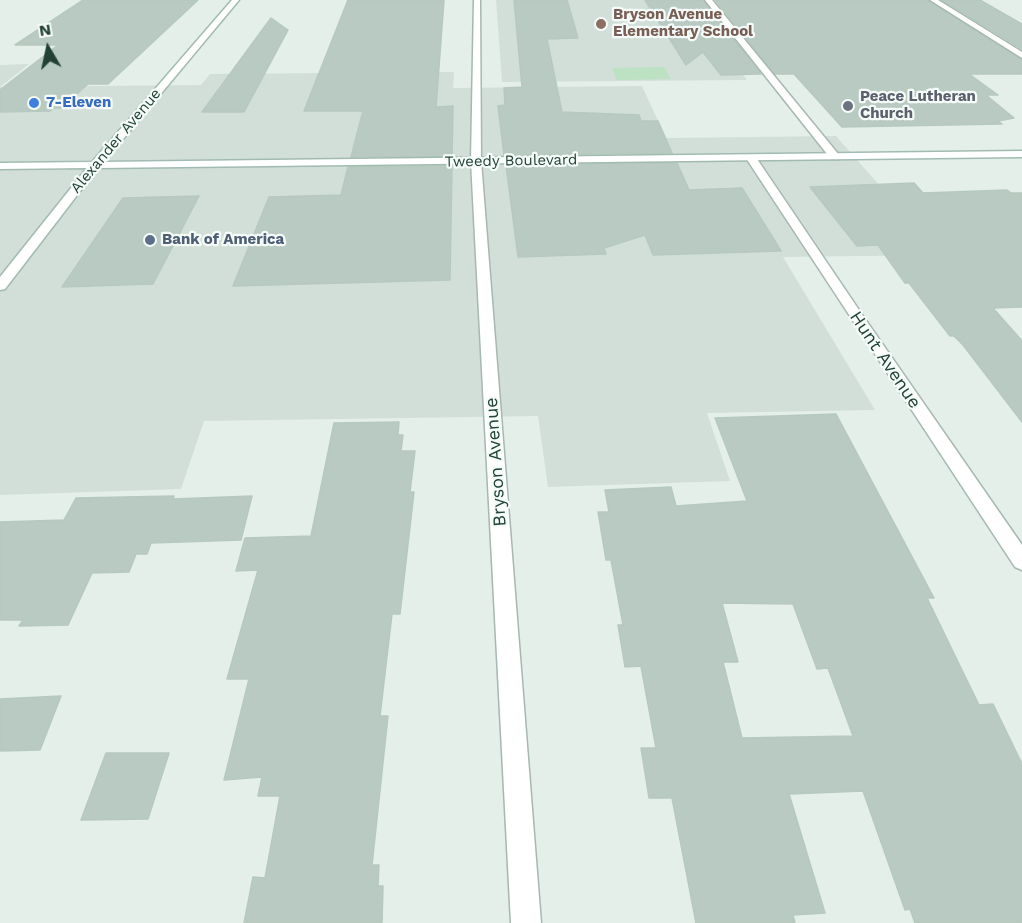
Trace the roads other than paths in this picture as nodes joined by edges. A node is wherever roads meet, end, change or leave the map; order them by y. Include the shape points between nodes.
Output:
1 (236, 0) edge
2 (477, 0) edge
3 (708, 0) edge
4 (933, 0) edge
5 (1022, 56) edge
6 (1022, 154) edge
7 (835, 157) junction
8 (751, 158) junction
9 (476, 161) junction
10 (0, 166) edge
11 (94, 166) junction
12 (0, 286) edge
13 (1022, 561) edge
14 (526, 923) edge

1 - 11 street, Alexander Avenue
2 - 9 street, Bryson Avenue
3 - 7 street
4 - 5 street
6 - 7 street, Tweedy Boulevard
7 - 8 street, Tweedy Boulevard
8 - 9 street, Tweedy Boulevard
8 - 13 street, Hunt Avenue
9 - 11 street, Tweedy Boulevard
9 - 14 street, Bryson Avenue
10 - 11 street, Tweedy Boulevard
11 - 12 street, Alexander Avenue

